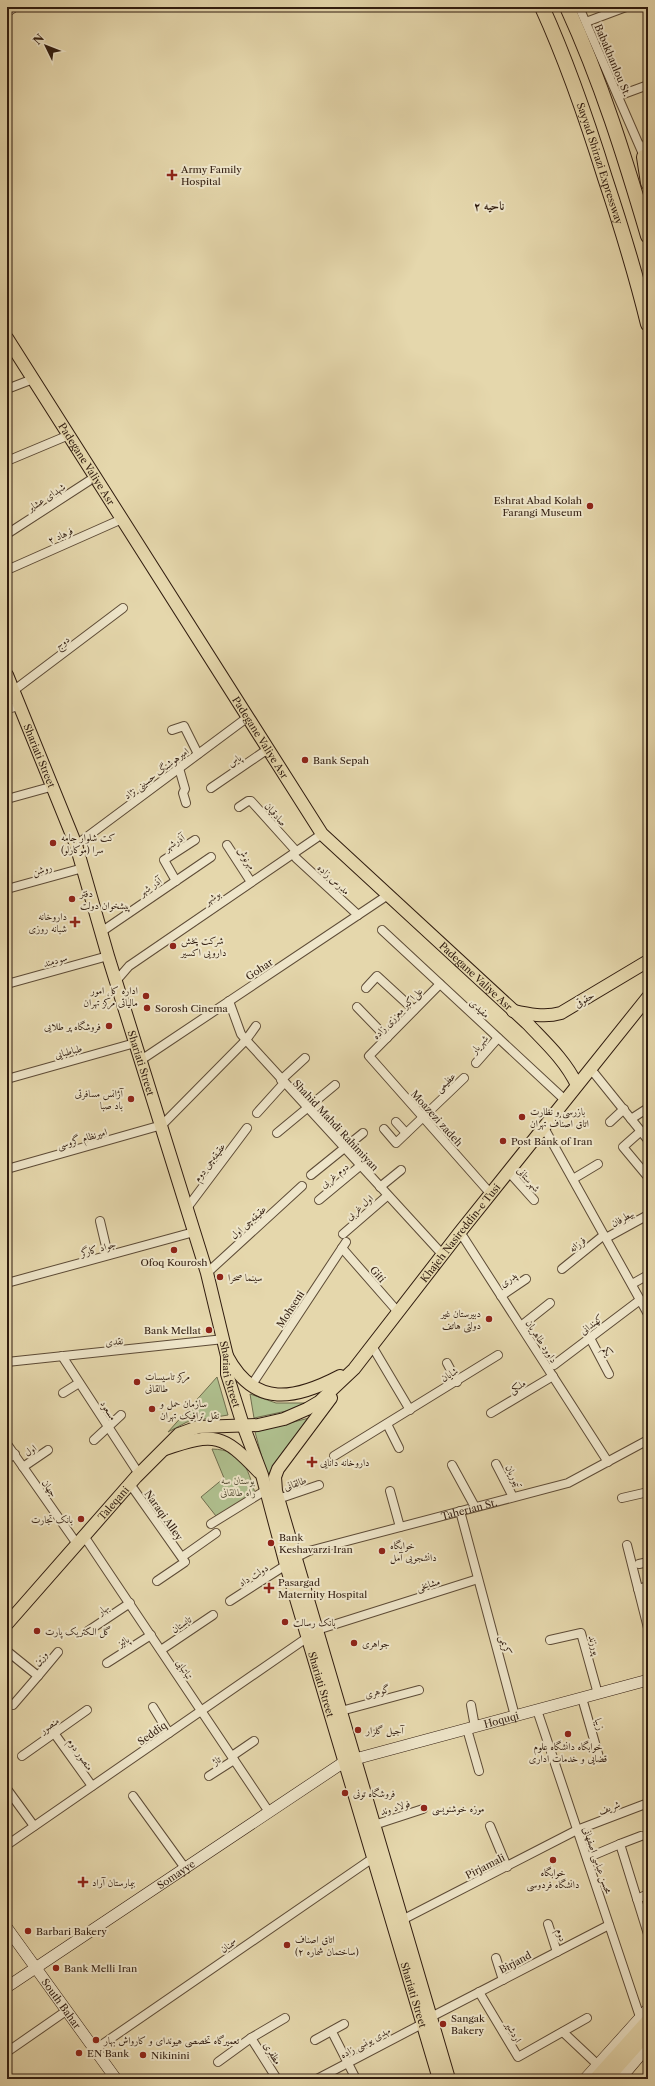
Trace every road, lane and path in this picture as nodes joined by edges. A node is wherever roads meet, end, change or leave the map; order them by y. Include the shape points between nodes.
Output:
1 (13, 7) edge
2 (542, 7) edge
3 (567, 7) edge
4 (579, 7) edge
5 (626, 7) edge
6 (7, 11) edge
7 (586, 22) junction
8 (648, 85) edge
9 (618, 96) junction
10 (647, 152) edge
11 (648, 183) edge
12 (648, 236) edge
13 (648, 324) edge
14 (7, 338) edge
15 (11, 351) edge
16 (33, 379) junction
17 (7, 389) edge
18 (69, 435) junction
19 (7, 461) edge
20 (95, 477) junction
21 (122, 519) junction
22 (7, 534) edge
23 (7, 570) edge
24 (123, 608) dead end
25 (7, 675) edge
26 (13, 691) junction
27 (19, 706) junction
28 (7, 709) edge
29 (248, 717) junction
30 (172, 730) dead end
31 (268, 749) junction
32 (198, 754) junction
33 (179, 768) junction
34 (54, 786) junction
35 (211, 788) dead end
36 (7, 799) edge
37 (186, 803) dead end
38 (239, 807) dead end
39 (322, 834) junction
40 (195, 840) dead end
41 (76, 844) junction
42 (227, 844) dead end
43 (295, 855) junction
44 (211, 857) dead end
45 (83, 868) junction
46 (176, 881) junction
47 (251, 882) junction
48 (7, 889) edge
49 (388, 895) junction
50 (358, 915) junction
51 (382, 930) dead end
52 (101, 932) junction
53 (108, 956) junction
54 (648, 961) edge
55 (116, 981) junction
56 (7, 984) edge
57 (440, 984) junction
58 (366, 988) dead end
59 (648, 997) edge
60 (229, 1001) junction
61 (357, 1007) dead end
62 (414, 1010) junction
63 (513, 1011) junction
64 (256, 1026) dead end
65 (387, 1038) junction
66 (498, 1038) junction
67 (246, 1040) junction
68 (135, 1043) junction
69 (369, 1056) joint
70 (306, 1058) dead end
71 (141, 1060) junction
72 (476, 1063) dead end
73 (590, 1068) junction
74 (464, 1078) dead end
75 (7, 1079) edge
76 (282, 1081) junction
77 (335, 1085) dead end
78 (577, 1085) junction
79 (565, 1100) junction
80 (648, 1108) edge
81 (308, 1109) junction
82 (624, 1109) junction
83 (257, 1113) dead end
84 (422, 1117) junction
85 (631, 1119) junction
86 (396, 1122) dead end
87 (610, 1122) dead end
88 (162, 1125) junction
89 (544, 1126) junction
90 (248, 1128) dead end
91 (384, 1129) dead end
92 (641, 1131) junction
93 (277, 1133) dead end
94 (363, 1133) dead end
95 (406, 1133) junction
96 (648, 1140) edge
97 (344, 1148) junction
98 (598, 1164) dead end
99 (360, 1166) junction
100 (7, 1169) edge
101 (401, 1170) dead end
102 (508, 1170) junction
103 (311, 1175) dead end
104 (648, 1177) edge
105 (573, 1179) junction
106 (302, 1186) dead end
107 (380, 1187) junction
108 (490, 1193) junction
109 (387, 1196) junction
110 (319, 1200) dead end
111 (534, 1200) dead end
112 (187, 1208) junction
113 (648, 1215) edge
114 (100, 1221) dead end
115 (194, 1232) junction
116 (460, 1232) junction
117 (343, 1234) dead end
118 (605, 1236) junction
119 (344, 1245) joint
120 (442, 1254) junction
121 (108, 1255) junction
122 (562, 1268) dead end
123 (207, 1273) junction
124 (648, 1275) edge
125 (526, 1279) dead end
126 (7, 1283) edge
127 (632, 1284) junction
128 (501, 1296) junction
129 (640, 1300) junction
130 (550, 1303) dead end
131 (398, 1312) junction
132 (648, 1314) edge
133 (521, 1326) junction
134 (590, 1338) junction
135 (224, 1339) junction
136 (372, 1346) junction
137 (498, 1355) dead end
138 (62, 1356) junction
139 (227, 1356) junction
140 (7, 1362) edge
141 (447, 1363) dead end
142 (554, 1365) dead end
143 (354, 1369) junction
144 (609, 1374) dead end
145 (553, 1376) junction
146 (456, 1382) junction
147 (79, 1383) junction
148 (251, 1386) junction
149 (63, 1393) dead end
150 (410, 1410) junction
151 (491, 1413) dead end
152 (121, 1415) dead end
153 (387, 1424) junction
154 (243, 1426) junction
155 (108, 1427) junction
156 (94, 1440) dead end
157 (648, 1440) edge
158 (7, 1444) edge
159 (398, 1448) dead end
160 (48, 1450) dead end
161 (162, 1450) junction
162 (14, 1454) junction
163 (334, 1456) dead end
164 (7, 1459) edge
165 (608, 1462) junction
166 (496, 1464) dead end
167 (452, 1465) dead end
168 (23, 1467) junction
169 (139, 1474) junction
170 (262, 1475) junction
171 (130, 1484) junction
172 (319, 1485) dead end
173 (266, 1490) junction
174 (390, 1491) dead end
175 (648, 1492) edge
176 (513, 1497) junction
177 (622, 1498) dead end
178 (278, 1499) junction
179 (474, 1507) junction
180 (460, 1511) junction
181 (211, 1524) dead end
182 (400, 1527) junction
183 (216, 1532) dead end
184 (81, 1540) junction
185 (627, 1545) dead end
186 (182, 1557) junction
187 (291, 1562) junction
188 (648, 1562) edge
189 (639, 1564) dead end
190 (478, 1579) junction
191 (157, 1581) dead end
192 (648, 1586) edge
193 (638, 1589) junction
194 (230, 1601) dead end
195 (130, 1604) junction
196 (213, 1615) dead end
197 (7, 1624) edge
198 (648, 1628) edge
199 (88, 1631) dead end
200 (312, 1633) junction
201 (151, 1635) junction
202 (550, 1640) dead end
203 (7, 1650) edge
204 (160, 1650) junction
205 (58, 1652) dead end
206 (107, 1663) dead end
207 (38, 1676) junction
208 (648, 1680) edge
209 (419, 1690) dead end
210 (598, 1694) junction
211 (582, 1698) junction
212 (13, 1705) dead end
213 (471, 1705) dead end
214 (153, 1707) dead end
215 (87, 1710) dead end
216 (537, 1710) junction
217 (201, 1711) junction
218 (341, 1711) junction
219 (515, 1716) junction
220 (471, 1728) junction
221 (54, 1733) junction
222 (169, 1733) junction
223 (254, 1741) dead end
224 (22, 1756) dead end
225 (599, 1757) dead end
226 (233, 1758) junction
227 (350, 1760) junction
228 (479, 1771) dead end
229 (209, 1776) dead end
230 (92, 1786) junction
231 (7, 1789) edge
232 (133, 1796) dead end
233 (648, 1803) edge
234 (423, 1809) dead end
235 (269, 1812) junction
236 (374, 1825) junction
237 (34, 1826) junction
238 (490, 1826) dead end
239 (577, 1830) junction
240 (641, 1836) dead end
241 (620, 1844) junction
242 (7, 1845) edge
243 (373, 1858) junction
244 (587, 1858) junction
245 (507, 1867) junction
246 (185, 1868) junction
247 (648, 1894) edge
248 (637, 1899) junction
249 (402, 1920) junction
250 (548, 1924) dead end
251 (609, 1925) junction
252 (7, 1928) edge
253 (648, 1934) edge
254 (557, 1952) junction
255 (496, 1958) dead end
256 (36, 1968) junction
257 (503, 1980) junction
258 (7, 1987) edge
259 (480, 1992) junction
260 (648, 2009) edge
261 (66, 2011) junction
262 (285, 2018) dead end
263 (587, 2018) dead end
264 (644, 2018) edge
265 (426, 2020) junction
266 (344, 2024) dead end
267 (332, 2032) junction
268 (563, 2032) junction
269 (648, 2032) edge
270 (251, 2038) junction
271 (315, 2040) dead end
272 (648, 2046) edge
273 (94, 2050) junction
274 (7, 2052) edge
275 (218, 2062) dead end
276 (348, 2063) junction
277 (598, 2065) junction
278 (116, 2079) edge
279 (278, 2079) edge
280 (318, 2079) edge
281 (356, 2079) edge
282 (439, 2079) edge
283 (449, 2079) edge
284 (585, 2079) edge
285 (595, 2079) edge
286 (607, 2079) edge
287 (620, 2079) edge

1 - 6 main road
2 - 13 highway, Sayyad Shirazi Expressway via 581,102
3 - 12 highway via 603,95
4 - 7 street, Babakhanlou St.
5 - 7 street
7 - 9 street, Babakhanlou St.
8 - 9 street
9 - 10 street, Babakhanlou St.
10 - 11 highway
14 - 15 main road, Padegane Valiye Asr
15 - 16 main road, Padegane Valiye Asr
16 - 17 street
16 - 18 main road, Padegane Valiye Asr
18 - 19 street
18 - 20 main road, Padegane Valiye Asr
20 - 21 main road, Padegane Valiye Asr
20 - 22 street, شهدای عشایر
21 - 23 street, فرهاد ۲
21 - 29 main road, Padegane Valiye Asr
24 - 26 street, دوج
25 - 26 main road, Shariati Street
26 - 27 main road, Shariati Street
27 - 28 street
27 - 34 main road, Shariati Street
29 - 31 main road, Padegane Valiye Asr
29 - 32 street, امیرهوشنگ حسینی نژاد
30 - 32 street via 184,726
31 - 35 street, پاس
31 - 39 main road, Padegane Valiye Asr
32 - 33 street, امیرهوشنگ حسینی نژاد
33 - 37 street
33 - 41 street, امیرهوشنگ حسینی نژاد
34 - 36 street
34 - 41 main road, Shariati Street
38 - 43 street, صادقیان via 251,801
39 - 43 street, بوشهر
39 - 49 main road, Padegane Valiye Asr
40 - 46 street, آذرشهر via 164,860
41 - 45 main road, Shariati Street
42 - 47 street, مهرنوش
43 - 47 street, بوشهر
43 - 50 street, مدرس زاده
44 - 46 street, آذر شهر
45 - 48 street, روشن
45 - 52 main road, Shariati Street
46 - 52 street, آذر شهر
47 - 55 street, بوشهر via 129,966
49 - 50 street, Gohar
49 - 63 main road, Padegane Valiye Asr
50 - 60 street, Gohar
51 - 57 street, مفیدی
52 - 53 main road, Shariati Street
53 - 55 main road, Shariati Street
53 - 56 street, سودمند
54 - 63 main road, حقوقی via 561,1013 541,1016
55 - 68 main road, Shariati Street
57 - 62 street, علی‌اکبر معززی زاده
57 - 66 street, مفیدی
58 - 62 street via 377,976
59 - 73 main road, Khajeh Nasireddin-e Tusi
60 - 67 street, Shahid Mahdi Rahimiyan via 241,1034
60 - 71 street, Gohar
61 - 65 street
62 - 65 street, علی‌اکبر معززی زاده
63 - 78 main road, Padegane Valiye Asr via 560,1056
64 - 67 street
65 - 69 street, علی‌اکبر معززی زاده
66 - 72 street, شهریار
66 - 79 street, مفیدی
67 - 76 street, Shahid Mahdi Rahimiyan
67 - 88 street
68 - 71 main road, Shariati Street
68 - 75 street, طباطبایی
69 - 84 street, Moazezi zadeh
70 - 76 street
71 - 88 main road, Shariati Street
73 - 78 main road, Khajeh Nasireddin-e Tusi
73 - 82 street
74 - 84 street, عظیمی
76 - 81 street, Shahid Mahdi Rahimiyan
76 - 83 street
77 - 81 street
78 - 79 main road, Khajeh Nasireddin-e Tusi
79 - 89 main road, Khajeh Nasireddin-e Tusi
80 - 85 street
81 - 93 street
81 - 97 street, Shahid Mahdi Rahimiyan
82 - 85 street
82 - 87 street
84 - 95 street, عظیمی
84 - 108 street, Moazezi zadeh
85 - 92 street
86 - 95 street
88 - 100 street, امیرنظام گروسی
88 - 112 main road, Shariati Street
89 - 102 main road, Khajeh Nasireddin-e Tusi
89 - 105 street
90 - 112 street, عقیقه‌چی دوم
91 - 95 street via 396,1143
92 - 96 street
92 - 104 street via 623,1147
94 - 97 street
97 - 99 street, Shahid Mahdi Rahimiyan
97 - 103 street
98 - 105 street
99 - 107 street, Shahid Mahdi Rahimiyan
99 - 110 street, دوم غربی
101 - 107 street
102 - 108 main road, Khajeh Nasireddin-e Tusi
102 - 111 street, شهرستانی
105 - 118 street
106 - 123 street, عقیقه‌چی اول
107 - 109 street, Shahid Mahdi Rahimiyan
108 - 116 main road, Khajeh Nasireddin-e Tusi
109 - 117 street, اول غربی
109 - 120 street, Shahid Mahdi Rahimiyan
112 - 115 main road, Shariati Street
113 - 118 street, بیطرفان
114 - 121 street
115 - 121 street, جواد کارگر
115 - 123 main road, Shariati Street
116 - 120 main road, Khajeh Nasireddin-e Tusi
116 - 128 street, داوود طاهریان
118 - 122 street, فرزانه
118 - 127 street
119 - 131 street, Giti
119 - 148 street, Mohseni
120 - 131 main road, Khajeh Nasireddin-e Tusi
121 - 126 street, جواد کارگر
123 - 135 main road, Shariati Street
124 - 127 street
125 - 128 street, پدری
127 - 129 street
128 - 133 street, داوود طاهریان
129 - 132 street
129 - 134 street, کهندانی
130 - 133 street
131 - 136 main road, Khajeh Nasireddin-e Tusi
133 - 145 street, داوود طاهریان
134 - 142 street, کهندانی
134 - 144 street, یکم
135 - 138 street, نقدی
135 - 139 main road, Shariati Street
136 - 143 main road, Khajeh Nasireddin-e Tusi
136 - 150 street
137 - 146 street, شایان
138 - 140 street, نقدی
138 - 147 street, مسعود
139 - 148 main road
139 - 154 main road, Shariati Street via 227,1374
141 - 146 street
143 - 148 main road via 315,1389 291,1395 266,1393
143 - 154 main road, Khajeh Nasireddin-e Tusi via 324,1398 307,1409 271,1423
143 - 178 main road, Shariati Street via 278,1469 275,1484
145 - 151 street, ملکی
145 - 165 street, داوود طاهریان
146 - 150 street, شایان
147 - 149 street
147 - 155 street, مسعود
150 - 153 street, شایان
152 - 155 street
153 - 159 street
153 - 163 street, شایان
154 - 161 main road, Taleqani via 192,1428 179,1434
154 - 170 main road, Shariati Street
155 - 156 street
155 - 169 street, مسعود
157 - 165 street, Taherian St.
158 - 162 street, جهان
160 - 168 street, اول
161 - 169 main road, Taleqani
161 - 170 main road via 204,1438 223,1441 240,1452
162 - 164 street
162 - 168 street, جهان
165 - 176 street, Taherian St. via 568,1482
166 - 176 street, تیموریان
167 - 179 street
168 - 184 street, جهان
169 - 171 main road, Taleqani
170 - 173 main road, Shariati Street
171 - 184 main road, Taleqani
171 - 186 street, Naraqi Alley
172 - 178 street, طالقانی
173 - 181 street
173 - 187 main road, Shariati Street
174 - 182 street
175 - 177 street
176 - 179 street, Taherian St.
178 - 187 main road, Shariati Street
179 - 180 street, Taherian St.
180 - 182 street, Taherian St.
180 - 190 street
182 - 187 street, Taherian St. via 309,1551
183 - 186 street
184 - 195 street, تباتبایی
184 - 197 main road, Taleqani
185 - 193 street
186 - 191 street via 185,1562
187 - 194 street, دولت داد
187 - 200 main road, Shariati Street
188 - 189 street
190 - 200 street, مشایخی
190 - 219 street, کریمی
192 - 193 street
193 - 198 street
195 - 199 street, بهار
195 - 201 street, تباتبایی
196 - 204 street, تابستان
200 - 217 street, Seddiq
200 - 218 main road, Shariati Street
200 - 227 main road, Shariati Street
201 - 204 street, تباتبایی
201 - 206 street, پائیز
202 - 210 street, پورزند via 581,1633
203 - 207 street, وزین
204 - 217 street, تباتبایی
205 - 207 street, وزین
207 - 212 street, وزین
208 - 210 main road, Hoquqi
209 - 218 street, گوهری
210 - 211 main road, Hoquqi
211 - 216 main road, Hoquqi
211 - 225 street, زیبا
213 - 220 street
214 - 222 street
215 - 221 street, منصور
216 - 219 main road, Hoquqi
216 - 239 street, محسن عباسی اصفهانی
217 - 222 street, Seddiq
217 - 226 street, تباتبایی
218 - 227 main road, Shariati Street
219 - 220 main road, Hoquqi
220 - 227 main road, Hoquqi
220 - 228 street
221 - 224 street, منصور
221 - 230 street, منصور دوم
222 - 230 street, Seddiq
223 - 226 street, تاژ
226 - 229 street, تاژ
226 - 235 street, تباتبایی
227 - 235 main road, Somayye
227 - 236 main road, Shariati Street
227 - 243 main road, Shariati Street
230 - 237 street, Seddiq
231 - 237 street
232 - 246 street
233 - 239 street, شریف
234 - 236 street, فولاد وند
235 - 246 main road, Somayye
236 - 249 main road, Shariati Street
237 - 242 street, Seddiq
238 - 245 street
239 - 244 street, محسن عباسی اصفهانی
239 - 245 street, Pirjamali
240 - 241 street
241 - 244 street
241 - 248 street
243 - 265 main road, Shariati Street
243 - 273 street, سمنان
244 - 251 street, محسن عباسی اصفهانی
245 - 249 street, Pirjamali
246 - 256 main road, Somayye
247 - 248 street
248 - 253 street
249 - 265 main road, Shariati Street
250 - 254 street, دوم
251 - 254 street, Birjand
251 - 264 street, محسن عباسی اصفهانی
252 - 256 main road, South Bahar
254 - 257 street, Birjand
255 - 257 street
256 - 258 main road, Somayye
256 - 261 main road, South Bahar
257 - 259 street, Birjand
259 - 265 street, Birjand
259 - 268 street, اردشیر via 518,2057
260 - 264 main road
261 - 273 main road, South Bahar
261 - 274 street
262 - 270 street
263 - 268 street, اردشیر
264 - 277 main road
264 - 285 main road
265 - 276 street, مهدی یونسی زاده
265 - 282 main road, Shariati Street
265 - 283 main road, Shariati Street
266 - 267 street
267 - 271 street
267 - 276 street
268 - 277 street
269 - 286 main road
270 - 275 street
270 - 279 street, مظفری
272 - 287 main road
273 - 278 main road, South Bahar
276 - 280 street, مهدی یونسی زاده
276 - 281 street
277 - 284 main road

